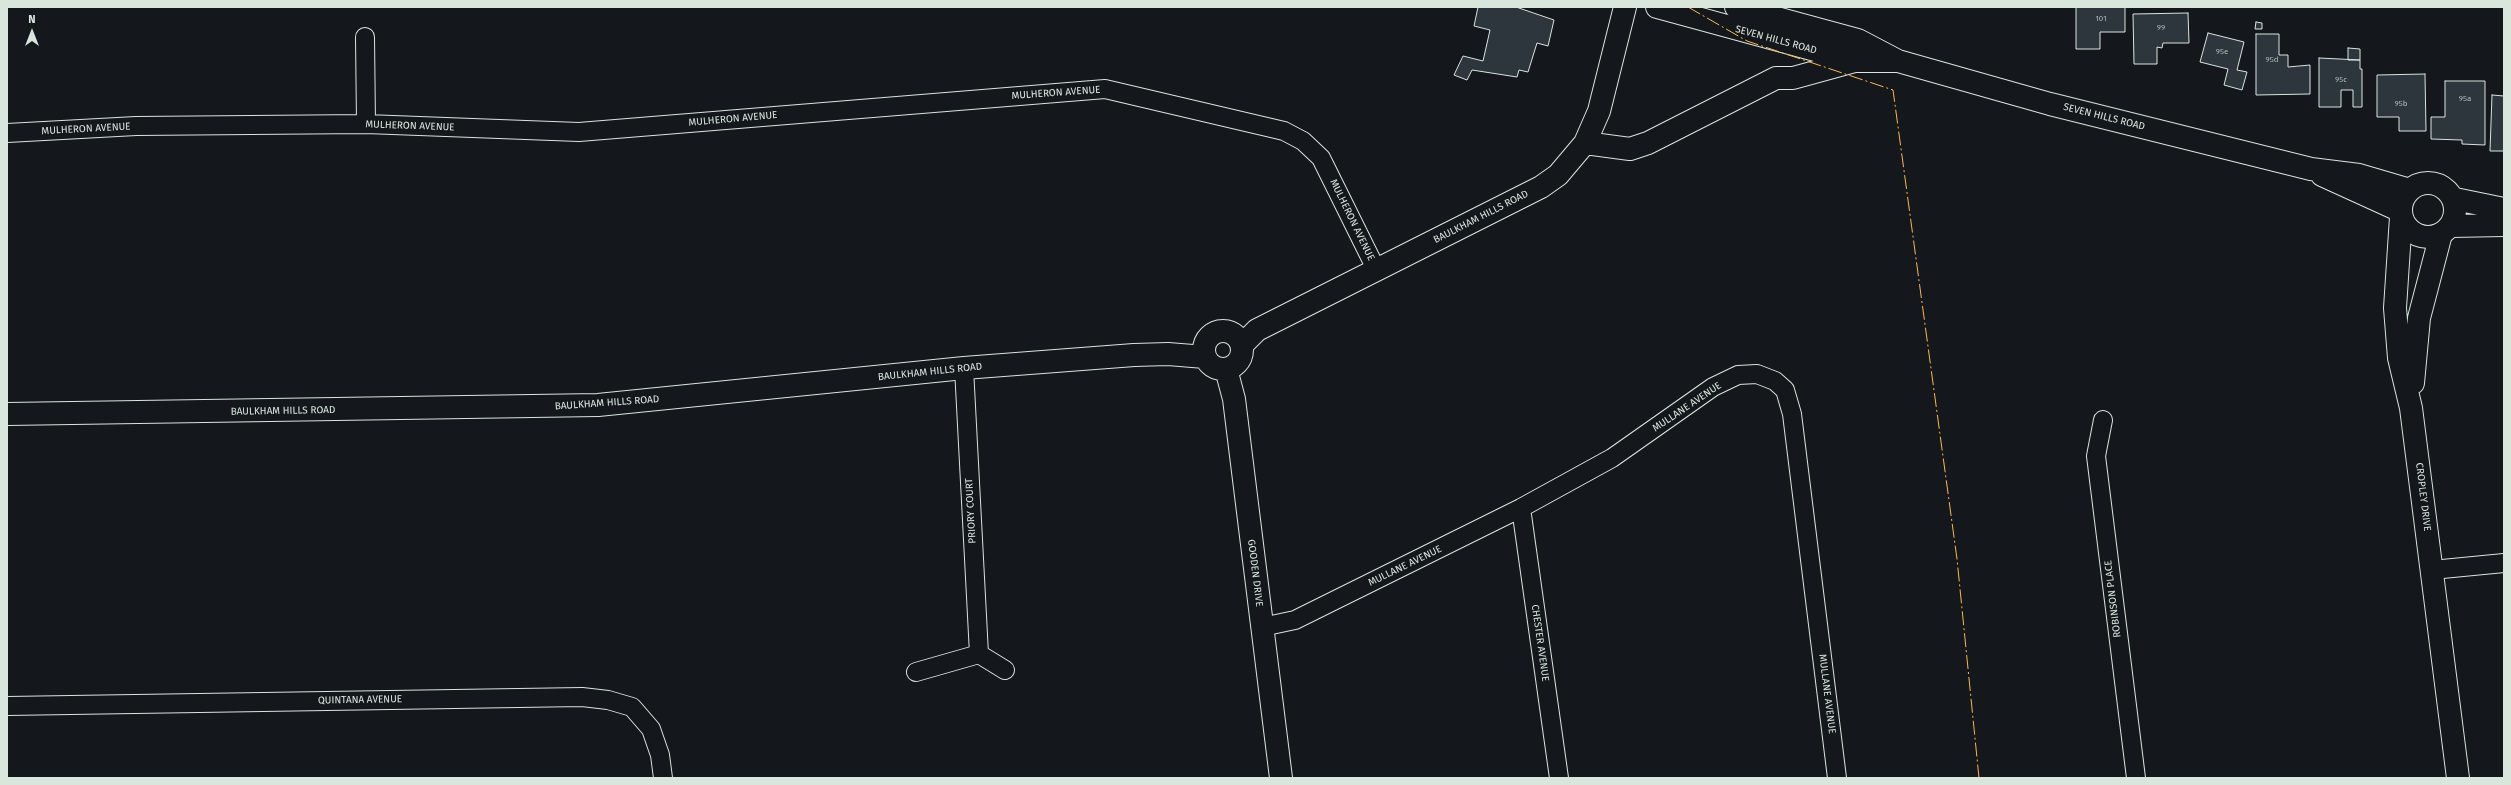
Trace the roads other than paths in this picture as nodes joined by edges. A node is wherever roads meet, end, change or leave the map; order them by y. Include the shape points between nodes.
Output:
1 (1625, 7) edge
2 (1657, 7) edge
3 (1736, 7) edge
4 (364, 36) dead end
5 (1854, 61) junction
6 (1898, 61) junction
7 (366, 124) junction
8 (7, 133) edge
9 (1585, 144) junction
10 (2310, 169) junction
11 (2410, 190) junction
12 (2455, 199) junction
13 (2504, 209) edge
14 (2401, 214) junction
15 (2504, 225) edge
16 (2446, 230) junction
17 (1376, 269) junction
18 (1242, 345) junction
19 (1205, 357) junction
20 (964, 368) junction
21 (1226, 369) junction
22 (2411, 408) junction
23 (7, 414) edge
24 (2103, 420) dead end
25 (1521, 508) junction
26 (2504, 563) edge
27 (2432, 570) junction
28 (1262, 627) junction
29 (979, 654) junction
30 (1005, 670) dead end
31 (916, 672) dead end
32 (7, 706) edge
33 (663, 778) edge
34 (1281, 778) edge
35 (1559, 778) edge
36 (1837, 778) edge
37 (2136, 778) edge
38 (2458, 778) edge

1 - 9 street, BAULKHAM HILLS ROAD via 1599,111
2 - 5 street, SEVEN HILLS ROAD
3 - 6 street, SEVEN HILLS ROAD via 1858,40
4 - 7 street
5 - 6 street, SEVEN HILLS ROAD
5 - 9 street via 1793,78 1776,78 1648,143 1630,149
6 - 10 street, SEVEN HILLS ROAD via 2050,104
7 - 8 street, MULHERON AVENUE via 136,126
7 - 17 street, MULHERON AVENUE via 579,132 1104,89 1284,131 1303,141 1321,158
9 - 17 street, BAULKHAM HILLS ROAD via 1562,170 1541,187
10 - 11 street, SEVEN HILLS ROAD via 2359,175
10 - 14 street, SEVEN HILLS ROAD
11 - 12 street via 2418,185 2436,184
11 - 14 street via 2402,203
12 - 13 street
12 - 16 street via 2456,210
14 - 16 street via 2407,227 2417,235 2425,237
14 - 22 street, CROPLEY DRIVE via 2395,308 2399,358
15 - 16 street
16 - 22 street via 2419,318 2414,351
17 - 18 street, BAULKHAM HILLS ROAD via 1258,330
18 - 19 street via 1235,334 1214,332 1204,345
18 - 21 street via 1238,362
19 - 20 street, BAULKHAM HILLS ROAD via 1134,355
19 - 21 street via 1212,366
20 - 23 street, BAULKHAM HILLS ROAD via 598,405
20 - 29 street, PRIORY COURT
21 - 28 street, GOODEN DRIVE via 1234,399
22 - 27 street, CROPLEY DRIVE
24 - 37 street, ROBINSON PLACE via 2096,456
25 - 28 street, MULLANE AVENUE via 1295,620
25 - 35 street, CHESTER AVENUE
25 - 36 street, MULLANE AVENUE via 1612,458 1713,387 1738,375 1757,374 1775,380 1785,390 1792,414
26 - 27 street
27 - 38 street, CROPLEY DRIVE
28 - 34 street, GOODEN DRIVE
29 - 30 street
29 - 31 street
32 - 33 street, QUINTANA AVENUE via 582,697 608,700 632,707 651,728 660,755

